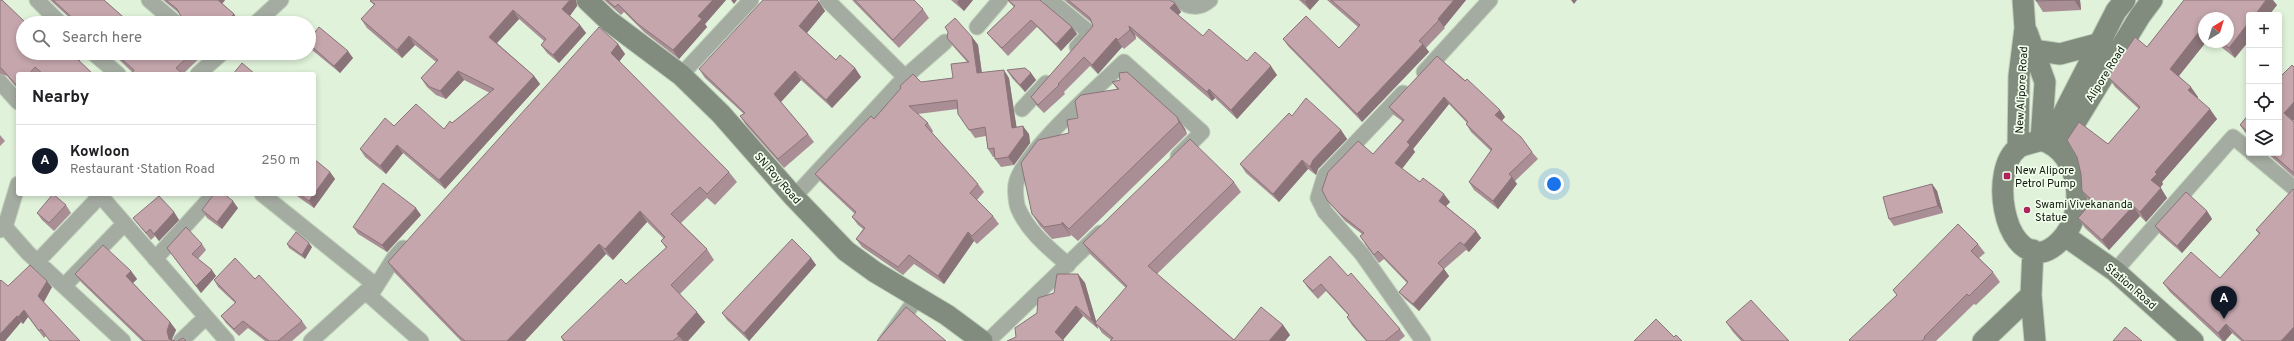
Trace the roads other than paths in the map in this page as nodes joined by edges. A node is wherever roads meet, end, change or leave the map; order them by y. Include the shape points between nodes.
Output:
1 (37, 0) edge
2 (149, 0) edge
3 (281, 0) edge
4 (587, 0) edge
5 (751, 0) edge
6 (827, 0) edge
7 (1000, 0) edge
8 (1050, 0) edge
9 (1179, 0) edge
10 (1210, 0) edge
11 (1490, 0) edge
12 (2023, 0) edge
13 (2120, 5) edge
14 (2146, 8) edge
15 (53, 16) edge
16 (168, 16) edge
17 (264, 16) edge
18 (977, 27) dead end
19 (2025, 28) junction
20 (945, 42) dead end
21 (2101, 44) junction
22 (2033, 50) junction
23 (1069, 56) edge
24 (101, 60) edge
25 (211, 60) edge
26 (116, 72) edge
27 (200, 72) edge
28 (1053, 74) edge
29 (681, 75) junction
30 (905, 77) junction
31 (0, 82) edge
32 (16, 100) edge
33 (1022, 109) dead end
34 (2049, 144) junction
35 (2246, 146) edge
36 (2018, 148) junction
37 (2256, 156) edge
38 (1168, 166) edge
39 (2294, 188) edge
40 (16, 189) edge
41 (98, 196) edge
42 (100, 196) edge
43 (212, 196) edge
44 (265, 196) edge
45 (794, 197) junction
46 (1112, 221) edge
47 (124, 224) junction
48 (2, 227) edge
49 (2066, 236) junction
50 (410, 240) edge
51 (2033, 250) junction
52 (155, 259) junction
53 (37, 262) junction
54 (1068, 265) junction
55 (2115, 271) junction
56 (379, 279) junction
57 (64, 286) junction
58 (2031, 295) junction
59 (917, 298) junction
60 (206, 317) junction
61 (122, 341) edge
62 (181, 341) edge
63 (227, 341) edge
64 (311, 341) edge
65 (421, 341) edge
66 (886, 341) edge
67 (982, 341) edge
68 (988, 341) edge
69 (1423, 341) edge
70 (1983, 341) edge
71 (2035, 341) edge
72 (2193, 341) edge

1 - 15 street
2 - 16 street
3 - 17 street
4 - 29 street, SN Roy Road via 604,27
5 - 29 street
6 - 30 street
7 - 18 street
8 - 23 street via 1090,33
9 - 10 street via 1188,7 1204,6
11 - 69 street via 1325,175 1318,198 1324,212 1362,254
12 - 19 street
13 - 21 street, Alipore Road
14 - 34 street, Alipore Road
19 - 22 street, New Alipore Road
19 - 36 street, New Alipore Road via 2019,76
20 - 30 street
21 - 22 street via 2060,54
21 - 34 street, Alipore Road
22 - 34 street, New Alipore Road via 2045,82
24 - 26 street
25 - 27 street
28 - 33 street
29 - 45 street, SN Roy Road via 742,137
30 - 45 street
31 - 32 street
34 - 36 street
34 - 49 street via 2073,171 2077,196 2073,222
35 - 55 street via 2237,132
36 - 51 street via 2008,162 2002,189 2005,217 2020,243
37 - 39 street
38 - 54 street via 1202,132 1124,62 1038,147 1023,168 1016,184 1017,207 1028,228
40 - 48 street
41 - 53 street
42 - 47 street
43 - 52 street
44 - 56 street
45 - 59 street, SN Roy Road via 846,251
46 - 54 street
47 - 52 street
47 - 57 street
48 - 53 street
49 - 51 street via 2043,252
49 - 55 street, Station Road
50 - 56 street
51 - 58 street
52 - 60 street
53 - 57 street
54 - 68 street
55 - 72 street, Station Road
56 - 64 street
56 - 65 street via 370,296
57 - 61 street
58 - 70 street
58 - 71 street
59 - 66 street
59 - 67 street, SN Roy Road via 947,315
60 - 62 street
60 - 63 street

